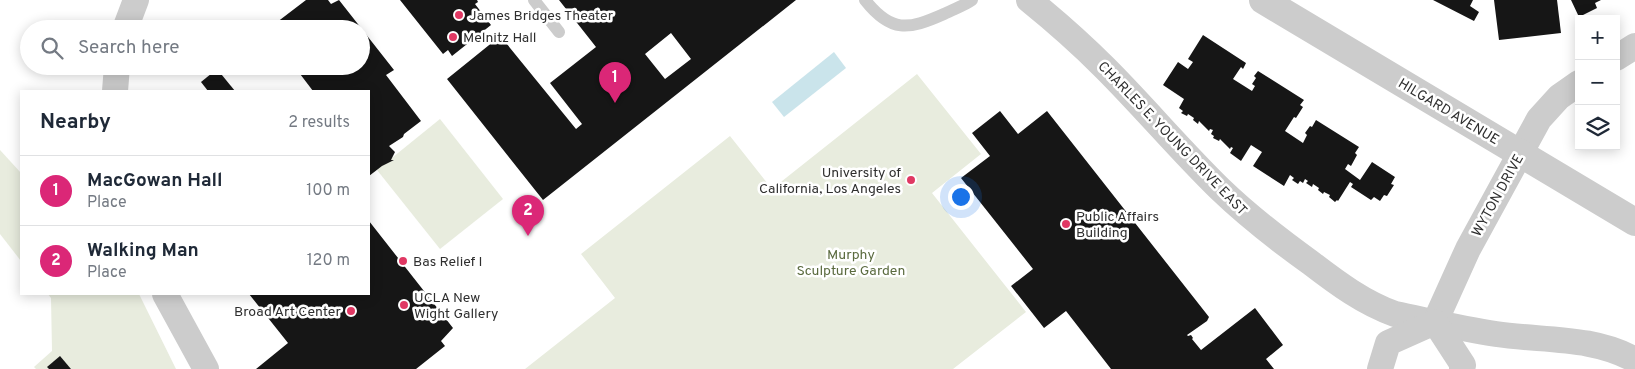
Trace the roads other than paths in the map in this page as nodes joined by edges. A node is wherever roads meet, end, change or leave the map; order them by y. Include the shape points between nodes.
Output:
1 (136, 0) edge
2 (534, 0) edge
3 (865, 0) edge
4 (972, 0) edge
5 (1029, 0) edge
6 (1263, 0) edge
7 (128, 20) edge
8 (559, 32) dead end
9 (1635, 46) edge
10 (1620, 55) edge
11 (116, 75) edge
12 (1575, 86) edge
13 (115, 90) edge
14 (1520, 154) junction
15 (1635, 222) edge
16 (166, 295) edge
17 (1435, 322) junction
18 (1635, 360) edge
19 (206, 369) edge
20 (1380, 369) edge
21 (1462, 369) edge

1 - 7 street
2 - 8 lane
3 - 4 lane via 890,22 907,27 928,21
5 - 17 street, CHARLES E. YOUNG DRIVE EAST via 1104,67 1249,216 1330,278 1382,309
6 - 14 street, HILGARD AVENUE
9 - 10 street
11 - 13 street
12 - 14 street, WYTON DRIVE via 1559,97 1539,119
14 - 15 street, HILGARD AVENUE
14 - 17 street, WYTON DRIVE via 1468,249
16 - 19 street
17 - 18 street, CHARLES E. YOUNG DRIVE EAST via 1498,335 1596,344
17 - 20 street via 1388,344
17 - 21 street via 1463,365

